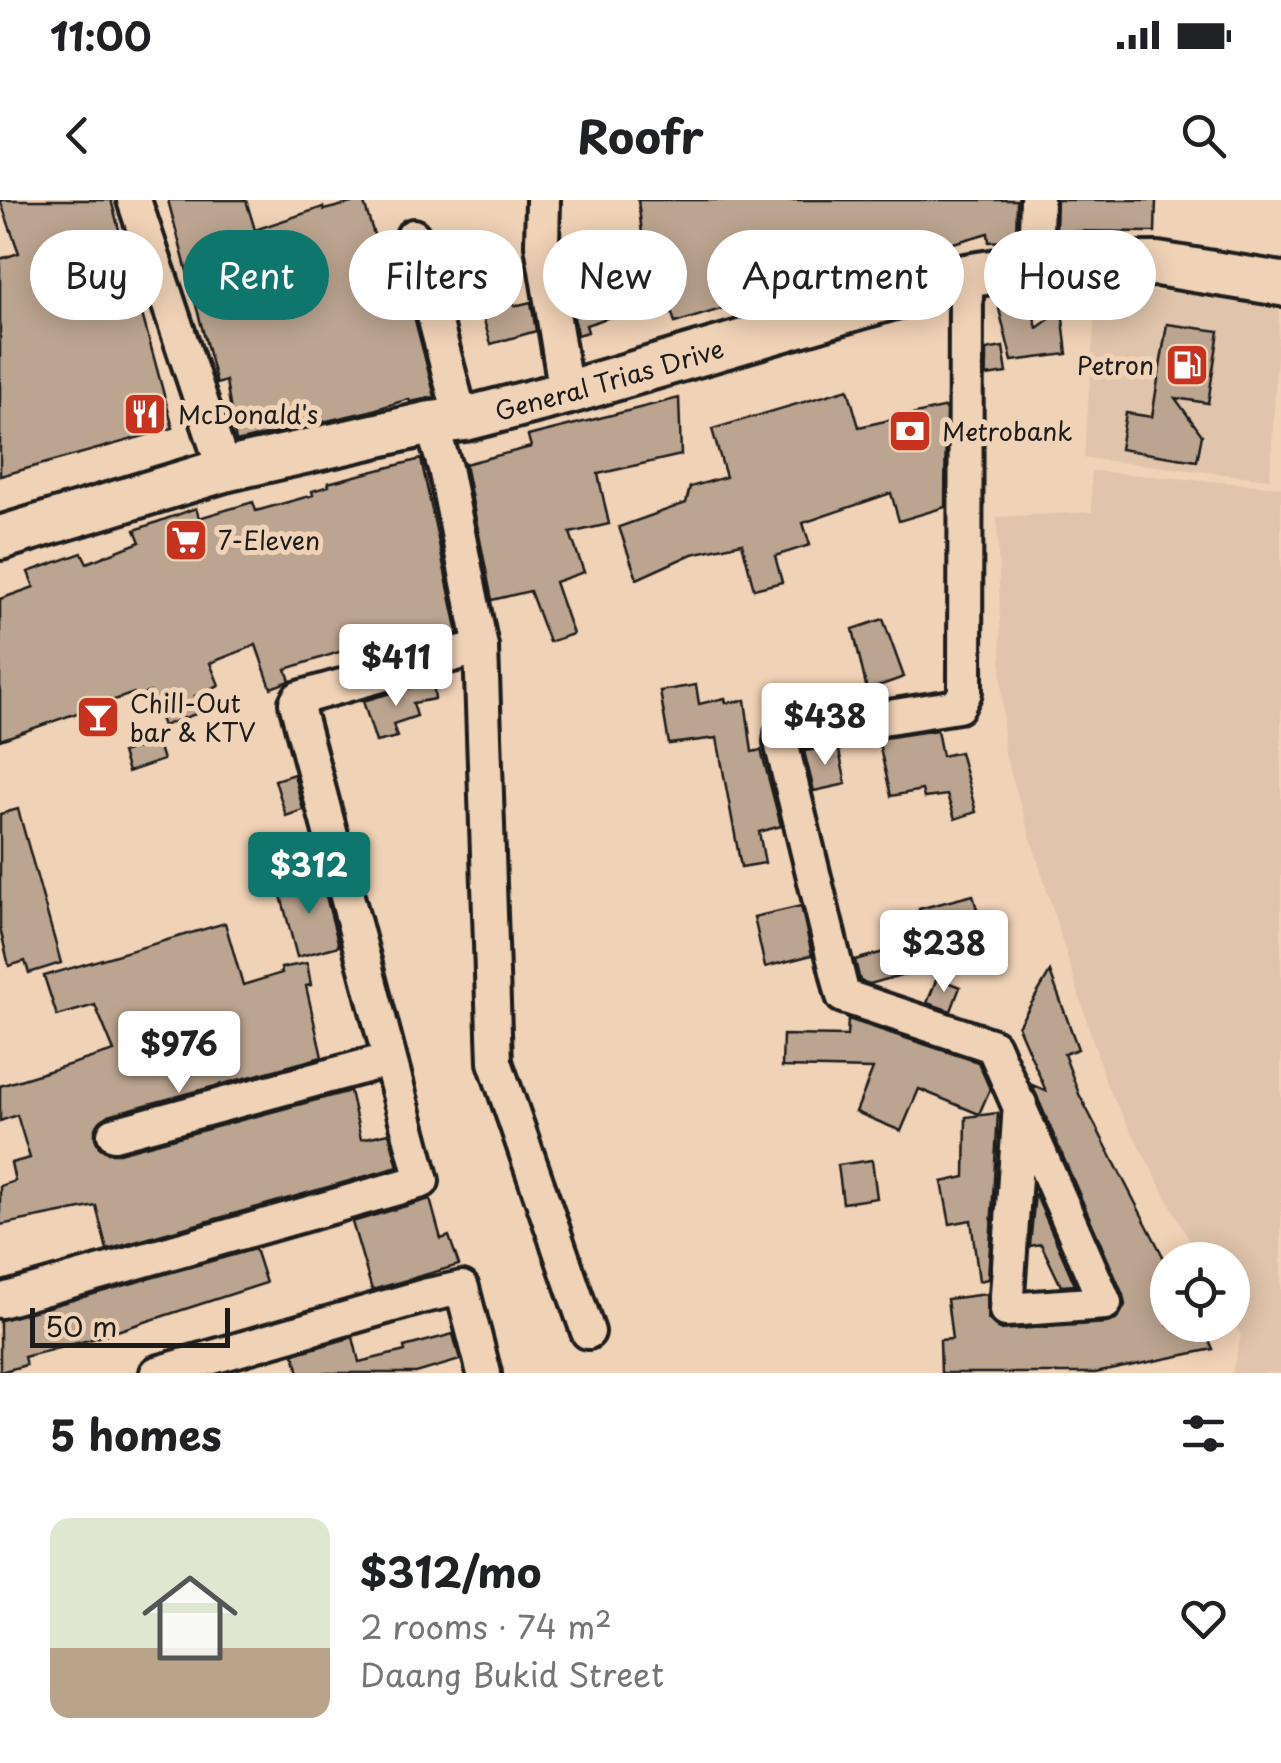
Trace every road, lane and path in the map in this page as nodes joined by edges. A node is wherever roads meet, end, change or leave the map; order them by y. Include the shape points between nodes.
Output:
1 (134, 200) edge
2 (543, 200) edge
3 (1037, 200) edge
4 (1037, 230) edge
5 (1156, 264) edge
6 (984, 273) edge
7 (966, 276) junction
8 (1281, 284) edge
9 (436, 320) edge
10 (566, 393) junction
11 (448, 421) junction
12 (224, 470) junction
13 (0, 538) edge
14 (481, 647) junction
15 (388, 1060) junction
16 (1020, 1104) junction
17 (114, 1134) dead end
18 (0, 1301) edge
19 (588, 1332) dead end
20 (156, 1373) edge
21 (484, 1373) edge

1 - 12 street
2 - 10 street via 542,245
3 - 4 street
5 - 8 main road, General Trias Drive
6 - 7 main road, General Trias Drive
7 - 10 main road, General Trias Drive
7 - 16 street via 962,701 781,738 843,996 993,1046
9 - 11 street via 456,400
10 - 11 main road, General Trias Drive
11 - 12 main road, General Trias Drive
11 - 14 street via 446,468
12 - 13 main road, General Trias Drive
14 - 15 street via 296,703
14 - 19 street via 495,1062
15 - 17 street
15 - 18 street via 422,1181
16 - 16 street via 1006,1310 1105,1302 1028,1122
20 - 21 street via 462,1288

